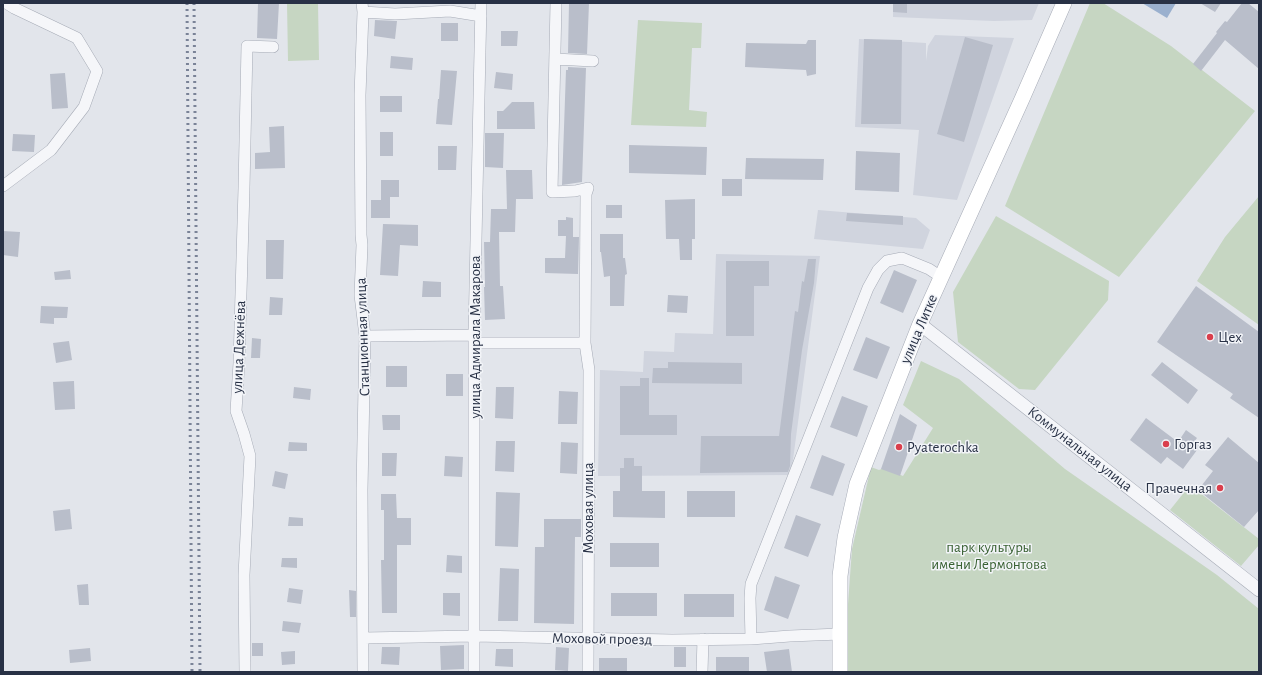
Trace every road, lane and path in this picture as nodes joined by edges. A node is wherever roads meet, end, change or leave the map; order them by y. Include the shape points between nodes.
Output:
1 (6, 3) edge
2 (481, 3) edge
3 (556, 3) edge
4 (1064, 3) edge
5 (362, 8) edge
6 (481, 16) junction
7 (273, 47) dead end
8 (555, 60) junction
9 (593, 61) dead end
10 (3, 186) edge
11 (941, 277) junction
12 (920, 324) junction
13 (365, 336) junction
14 (475, 339) junction
15 (585, 343) junction
16 (1259, 590) edge
17 (840, 634) junction
18 (474, 636) junction
19 (364, 638) junction
20 (588, 638) junction
21 (702, 639) junction
22 (751, 640) junction
23 (245, 672) edge
24 (363, 672) edge
25 (474, 672) edge
26 (588, 672) edge
27 (702, 672) edge
28 (840, 672) edge

1 - 10 street via 78,38 97,71 84,107 51,150
2 - 6 street, улица Адмирала Макарова
3 - 8 street
4 - 11 main road, улица Литке
5 - 6 street via 394,14 450,11
5 - 13 street, Станционная улица via 360,295
6 - 14 street, улица Адмирала Макарова
7 - 23 street, улица Дежнёва via 247,46 236,411 250,456 244,575
8 - 9 street
8 - 15 street, Моховая улица via 552,192 588,188
11 - 12 main road, улица Литке
11 - 22 street via 902,258 887,261 878,270 868,288 751,584
12 - 16 street, Коммунальная улица
12 - 17 main road, улица Литке via 858,484 845,538 840,576
13 - 14 street
13 - 19 street, Станционная улица via 362,490
14 - 15 street
14 - 18 street, улица Адмирала Макарова
15 - 20 street, Моховая улица via 589,370
17 - 22 street, Моховой проезд
17 - 28 main road, улица Литке
18 - 19 street, Моховой проезд
18 - 20 street, Моховой проезд
18 - 25 street, улица Адмирала Макарова
19 - 24 street, Станционная улица
20 - 21 street, Моховой проезд
20 - 26 street, Моховая улица
21 - 22 street, Моховой проезд
21 - 27 street

